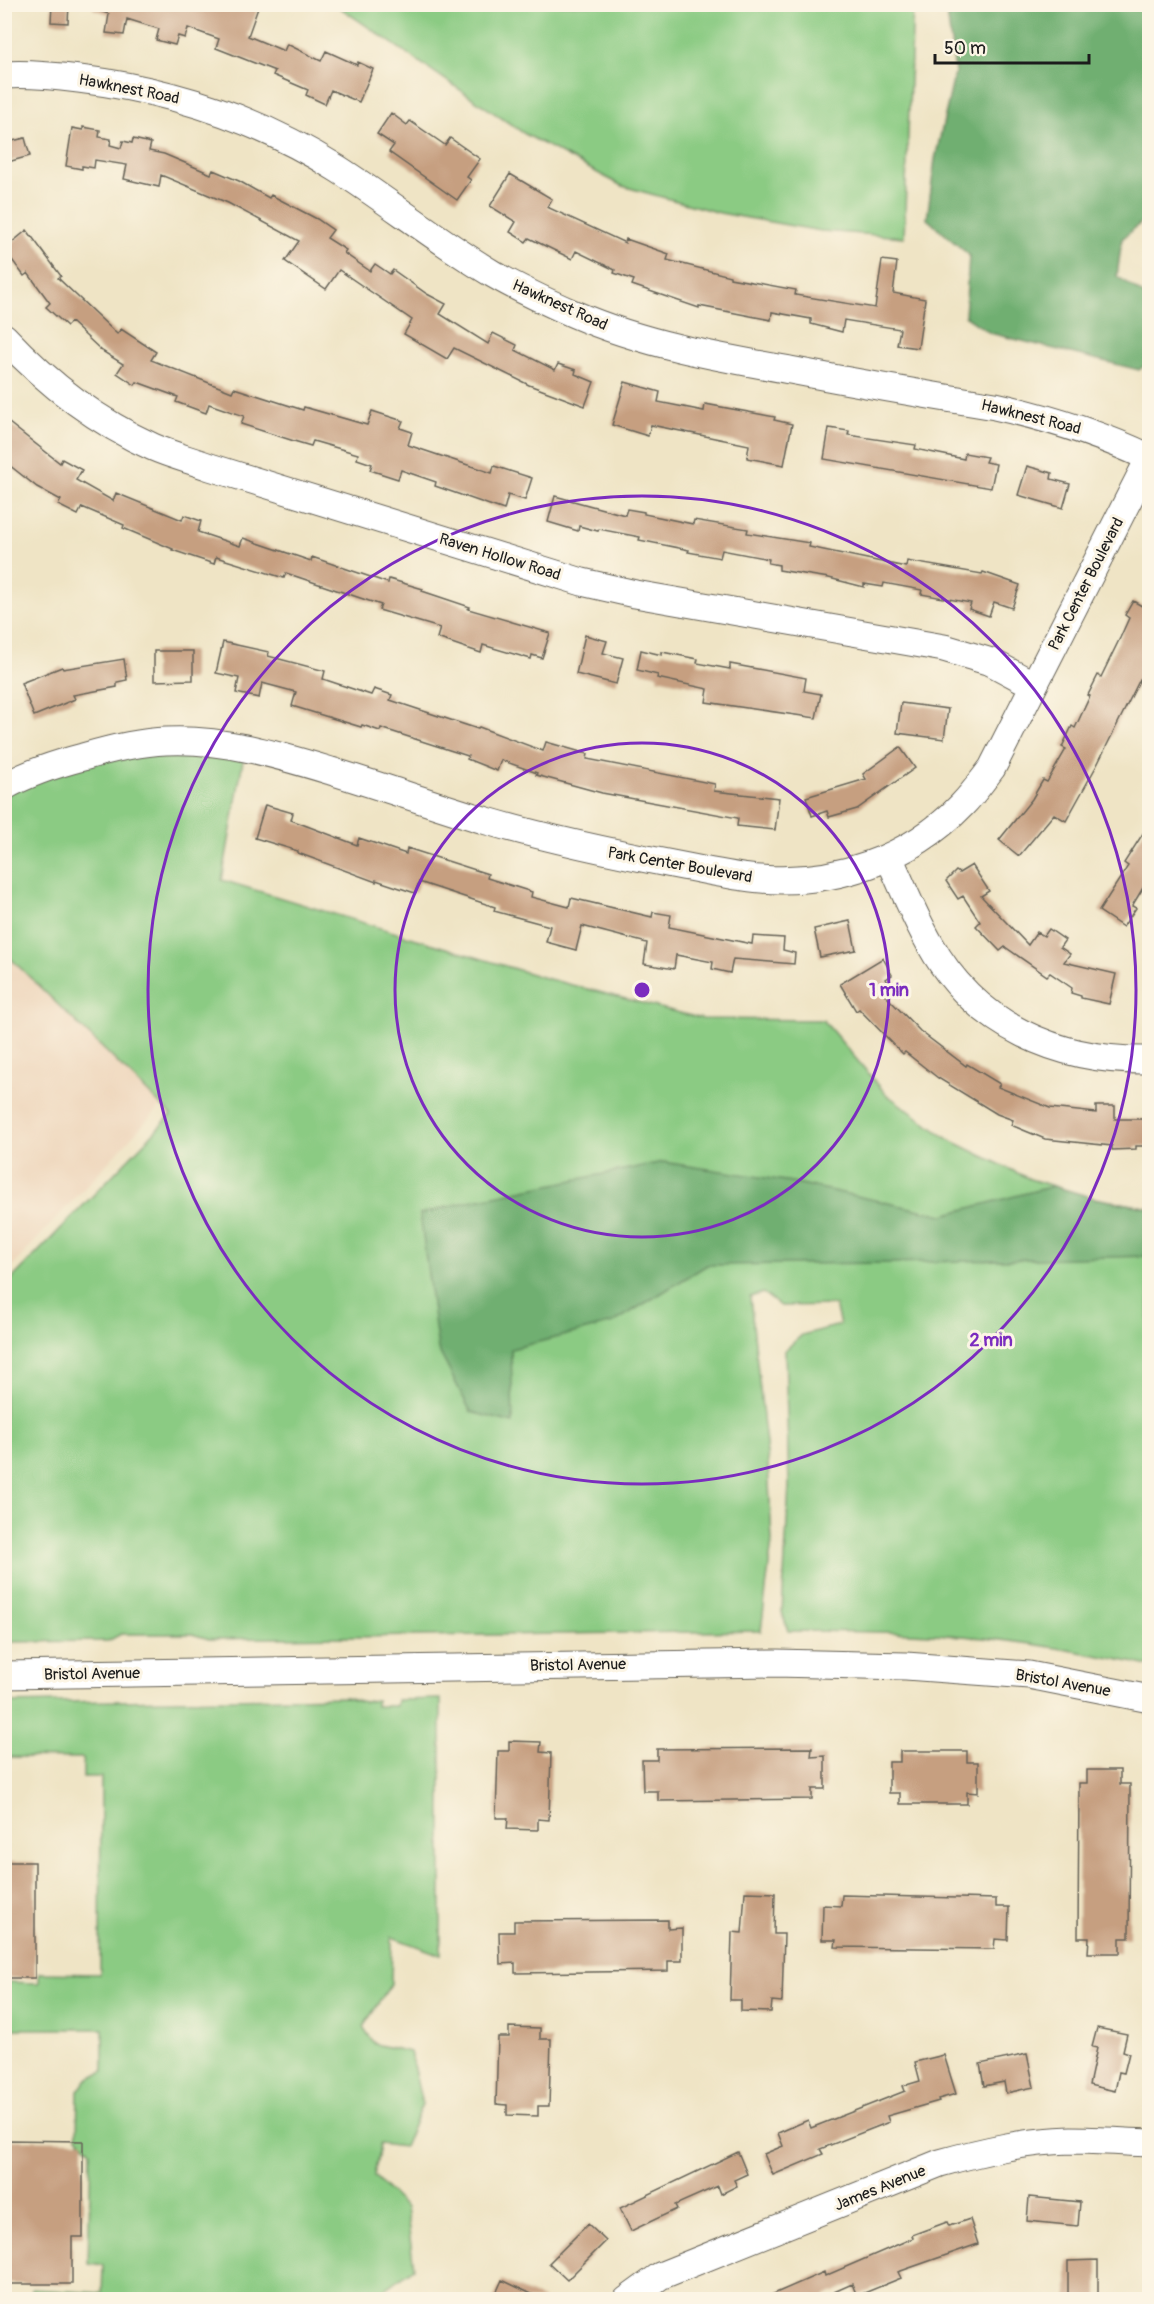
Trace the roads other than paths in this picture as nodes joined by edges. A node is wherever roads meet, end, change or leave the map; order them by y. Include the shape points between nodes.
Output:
1 (4, 75) edge
2 (4, 337) edge
3 (1149, 457) edge
4 (1034, 685) junction
5 (8, 777) edge
6 (889, 857) junction
7 (1149, 1060) edge
8 (4, 1675) edge
9 (1149, 1699) edge
10 (1149, 2143) edge
11 (627, 2300) edge

1 - 3 street, Hawknest Road via 112,83 215,108 293,142 492,273 567,311 621,332 719,358 1036,415
2 - 4 street, Raven Hollow Road via 32,367 106,423 153,447 210,467 582,582 944,648 991,662
3 - 4 street, Park Center Boulevard
4 - 6 street, Park Center Boulevard via 992,768 963,805 930,834
5 - 6 street, Park Center Boulevard via 111,749 148,742 187,741 278,755 547,838 718,873 760,879 828,877
6 - 7 street via 930,945 954,980 987,1011 1026,1036 1066,1051 1123,1061
8 - 9 street, Bristol Avenue via 799,1663 1029,1675
10 - 11 street, James Avenue via 1071,2140 1026,2144 940,2163 660,2276

